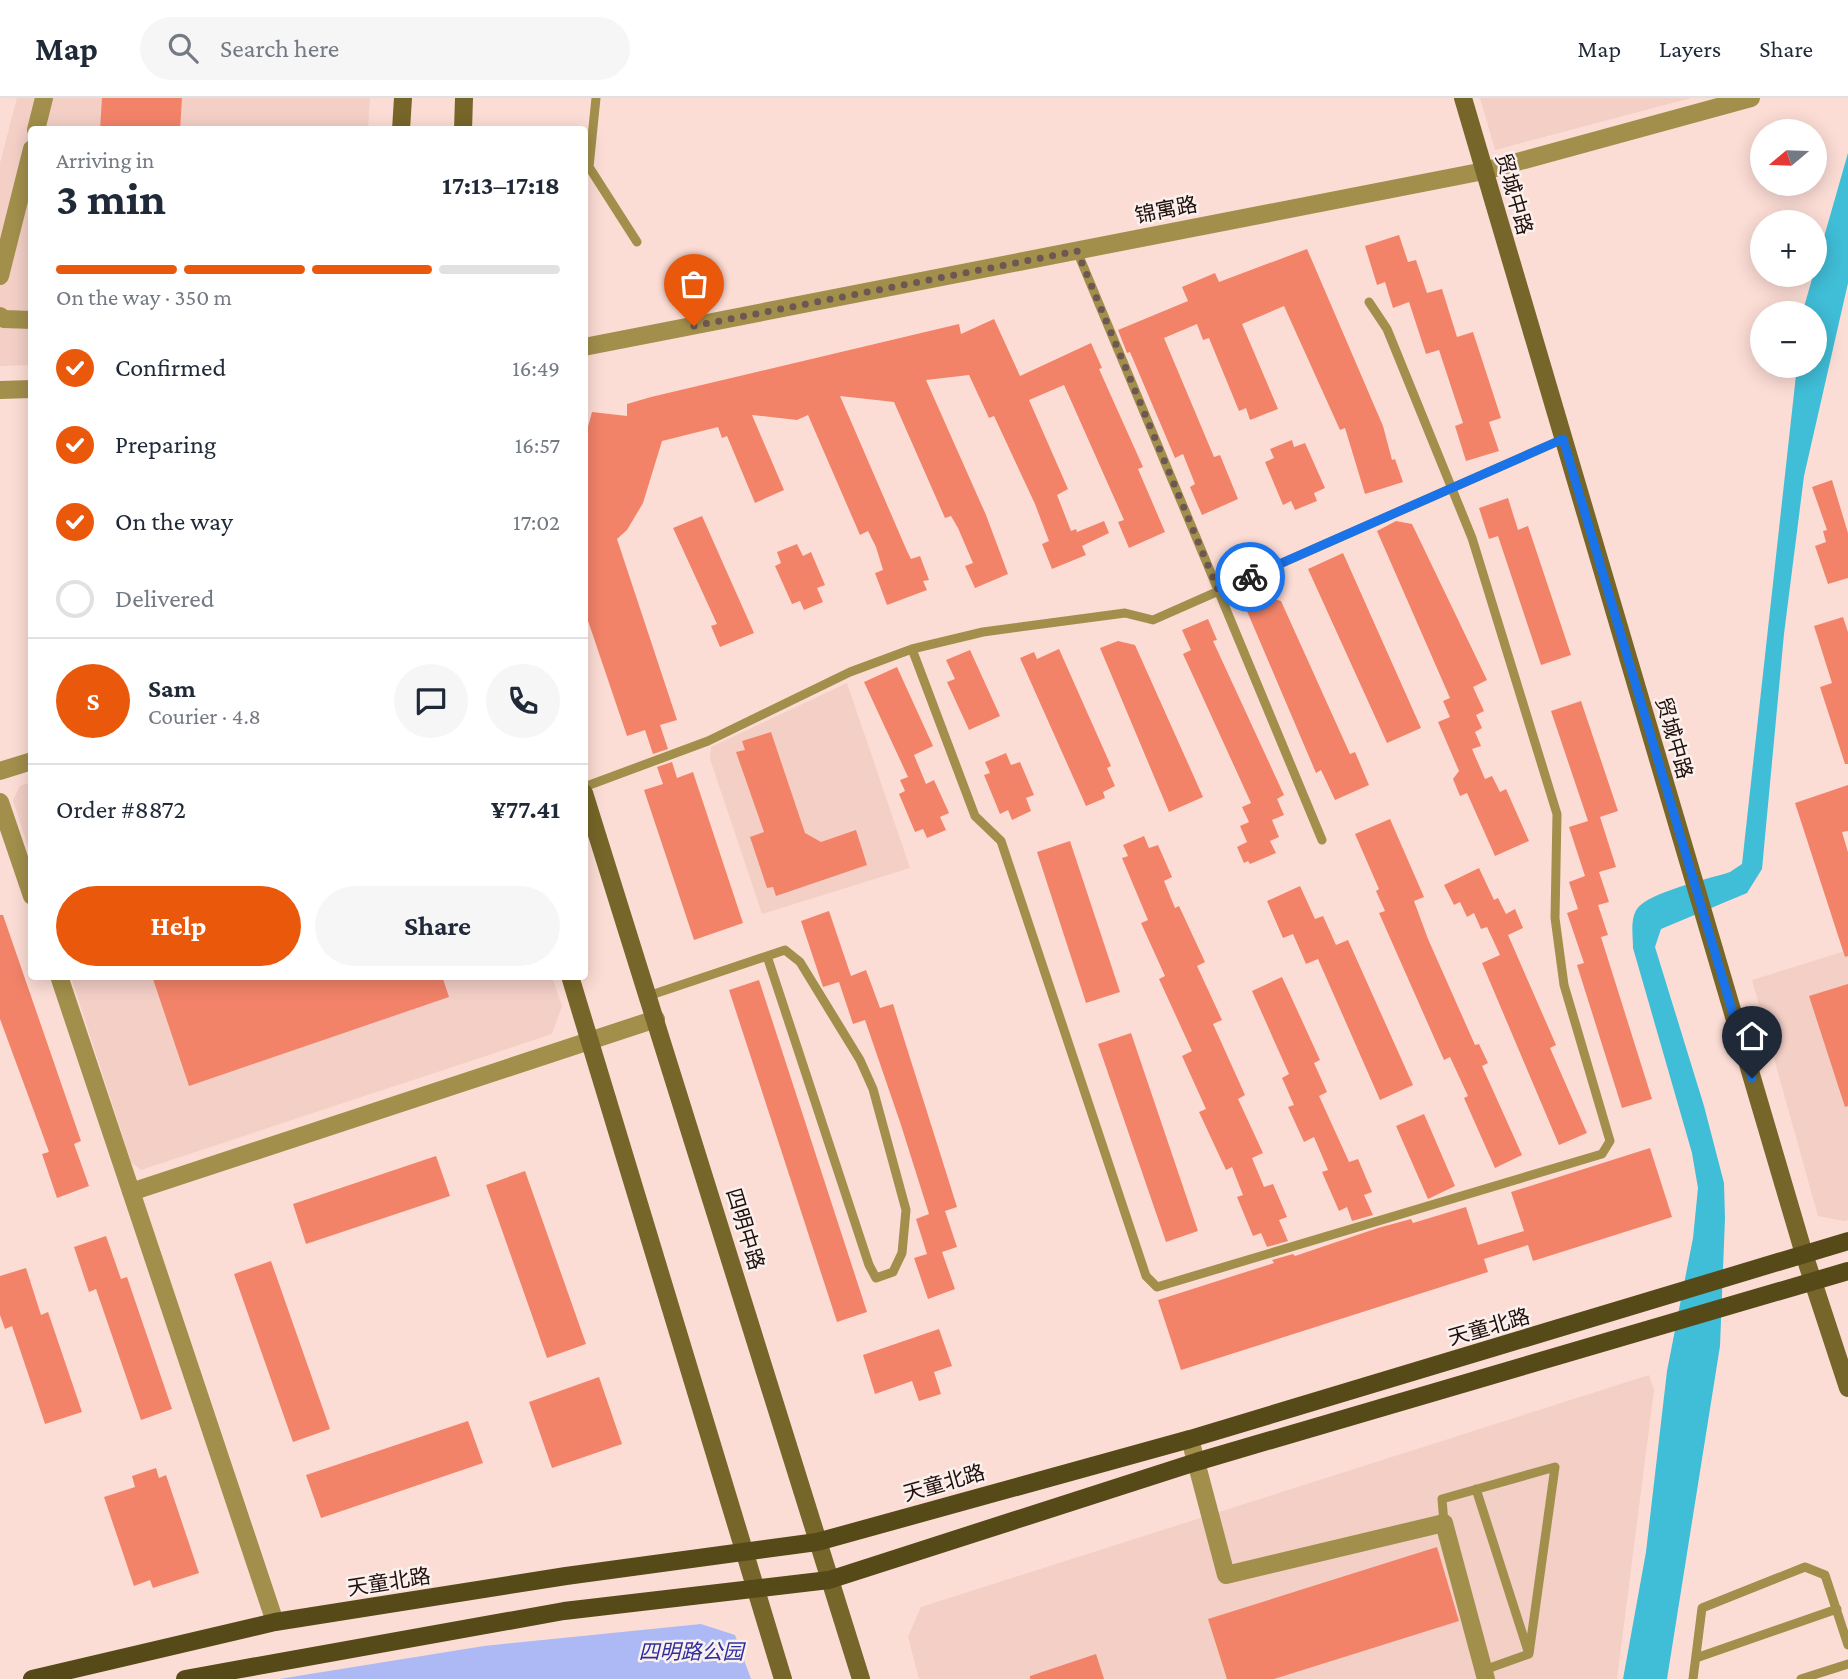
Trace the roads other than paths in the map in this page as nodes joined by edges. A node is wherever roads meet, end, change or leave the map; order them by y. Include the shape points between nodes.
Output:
1 (44, 98) edge
2 (403, 98) edge
3 (464, 98) edge
4 (596, 98) edge
5 (1463, 98) edge
6 (1751, 98) edge
7 (37, 126) edge
8 (401, 126) edge
9 (463, 126) edge
10 (28, 165) edge
11 (1484, 170) junction
12 (636, 242) dead end
13 (1077, 251) junction
14 (0, 276) edge
15 (1369, 302) dead end
16 (0, 316) edge
17 (28, 320) edge
18 (588, 346) edge
19 (28, 388) edge
20 (0, 390) edge
21 (1563, 439) junction
22 (1451, 489) junction
23 (1219, 592) junction
24 (912, 649) junction
25 (28, 762) edge
26 (0, 771) edge
27 (588, 786) edge
28 (0, 802) edge
29 (588, 806) edge
30 (1322, 840) dead end
31 (28, 884) edge
32 (767, 956) junction
33 (59, 980) edge
34 (571, 980) edge
35 (648, 996) junction
36 (656, 1019) junction
37 (590, 1041) junction
38 (131, 1192) junction
39 (1848, 1241) edge
40 (1804, 1254) junction
41 (1848, 1271) edge
42 (1813, 1282) junction
43 (1848, 1388) edge
44 (1190, 1439) junction
45 (1196, 1462) junction
46 (1476, 1489) junction
47 (1444, 1523) junction
48 (817, 1542) junction
49 (743, 1551) junction
50 (829, 1580) junction
51 (755, 1590) junction
52 (1838, 1609) junction
53 (275, 1622) junction
54 (1848, 1645) edge
55 (1529, 1654) junction
56 (1696, 1658) junction
57 (1848, 1664) edge
58 (1485, 1674) edge
59 (32, 1679) edge
60 (184, 1679) edge
61 (783, 1679) edge
62 (861, 1679) edge
63 (1693, 1679) edge
64 (1801, 1679) edge

1 - 7 street
2 - 8 main road
3 - 9 main road
4 - 12 lane via 589,167
5 - 11 main road, 贸城中路
6 - 11 street, 锦寓路
10 - 14 street
11 - 13 street, 锦寓路
11 - 21 main road, 贸城中路
13 - 18 street, 锦寓路
13 - 23 lane
15 - 22 lane via 1387,329
16 - 17 street
19 - 20 street
21 - 22 lane
21 - 40 main road, 贸城中路
22 - 23 lane
22 - 24 lane via 1472,538 1557,814 1555,918 1564,985 1610,1141 1602,1154 1571,1166 1157,1286 1146,1276 1001,841 975,816
23 - 24 lane via 1153,620 1125,613 983,632
23 - 30 lane
24 - 27 lane via 849,672 708,741
25 - 26 street
28 - 31 street
29 - 35 main road, 四明中路
32 - 32 lane via 785,950 800,962 873,1088 906,1210 902,1253 893,1272 876,1278 869,1265
32 - 35 lane
33 - 38 street
34 - 37 main road
35 - 36 main road, 四明中路
36 - 37 street
36 - 48 main road, 四明中路
37 - 38 street
37 - 49 main road
38 - 53 street
39 - 40 main road, 天童北路
40 - 42 main road, 贸城中路
40 - 44 main road, 天童北路
41 - 42 main road
42 - 43 main road, 贸城中路
42 - 45 main road
44 - 45 street
44 - 48 main road, 天童北路
45 - 47 street via 1226,1575
45 - 50 main road
46 - 47 lane via 1442,1499
46 - 55 lane
46 - 55 lane via 1555,1467
47 - 58 street
48 - 49 main road, 天童北路
48 - 50 main road, 四明中路
49 - 51 main road
49 - 53 main road, 天童北路
50 - 51 main road
50 - 62 main road, 四明中路
51 - 60 main road via 564,1611
51 - 61 main road
52 - 54 lane
52 - 56 lane
52 - 56 lane via 1825,1576 1805,1567 1702,1608
53 - 59 main road, 天童北路
55 - 58 lane
56 - 63 lane
57 - 64 lane

